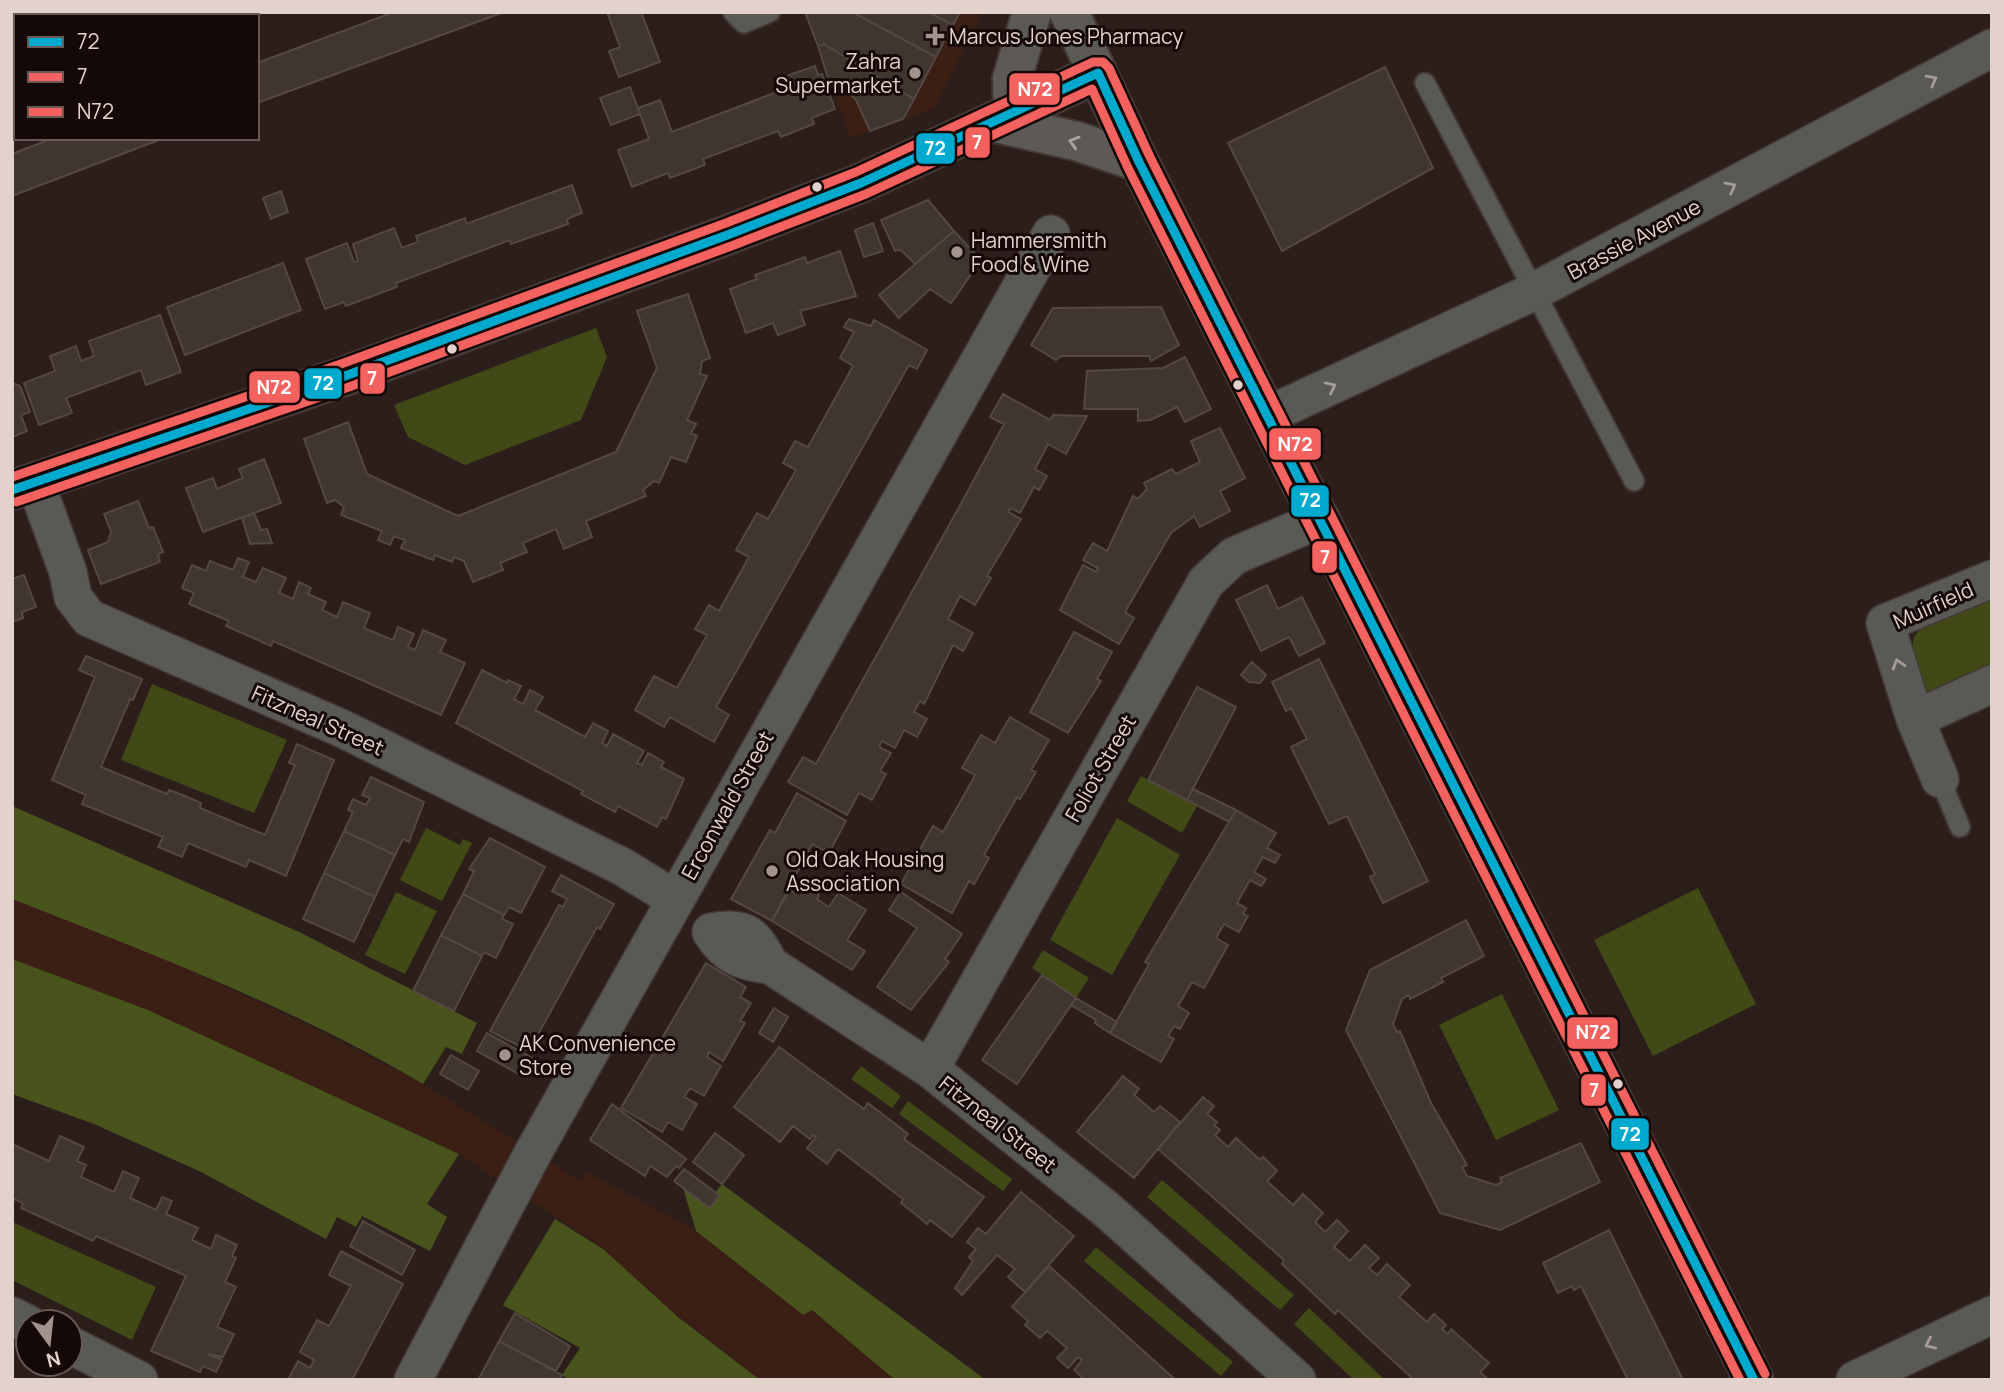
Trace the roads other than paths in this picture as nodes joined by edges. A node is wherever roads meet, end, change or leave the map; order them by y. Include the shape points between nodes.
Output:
1 (733, 12) edge
2 (770, 12) edge
3 (1032, 12) edge
4 (1069, 12) edge
5 (1992, 48) edge
6 (1098, 73) junction
7 (1425, 83) dead end
8 (1004, 117) junction
9 (1139, 162) junction
10 (1051, 234) dead end
11 (1535, 291) junction
12 (1268, 415) junction
13 (1634, 481) dead end
14 (24, 486) edge
15 (1321, 519) junction
16 (1992, 579) edge
17 (1992, 684) edge
18 (1915, 719) junction
19 (1940, 779) joint
20 (1961, 827) dead end
21 (672, 904) junction
22 (929, 1069) junction
23 (1992, 1315) edge
24 (84, 1352) edge
25 (139, 1380) edge
26 (413, 1380) edge
27 (1297, 1380) edge
28 (1754, 1380) edge
29 (1855, 1380) edge

1 - 2 lane via 744,23
3 - 8 street
4 - 6 street
11 -> 5 street, Brassie Avenue
6 - 8 street
6 - 9 street
7 - 11 lane
9 -> 8 street
8 - 14 street via 861,183 597,285
9 - 12 street
10 - 21 street, Erconwald Street
12 -> 11 street, Brassie Avenue
11 - 13 lane
12 - 15 street
14 - 21 street, Fitzneal Street via 68,572 73,597 89,618 343,729 623,867
15 - 22 street, Foliot Street via 1234,556 1206,582
15 - 28 street
18 -> 16 street, Muirfield via 1885,623
17 - 18 street
18 - 19 street, Muirfield
19 - 20 lane
21 - 22 street, Fitzneal Street via 710,932 721,948 743,962 769,965
21 - 26 street, Erconwald Street
22 - 27 street, Fitzneal Street via 1106,1209
23 -> 29 street
24 - 25 street

